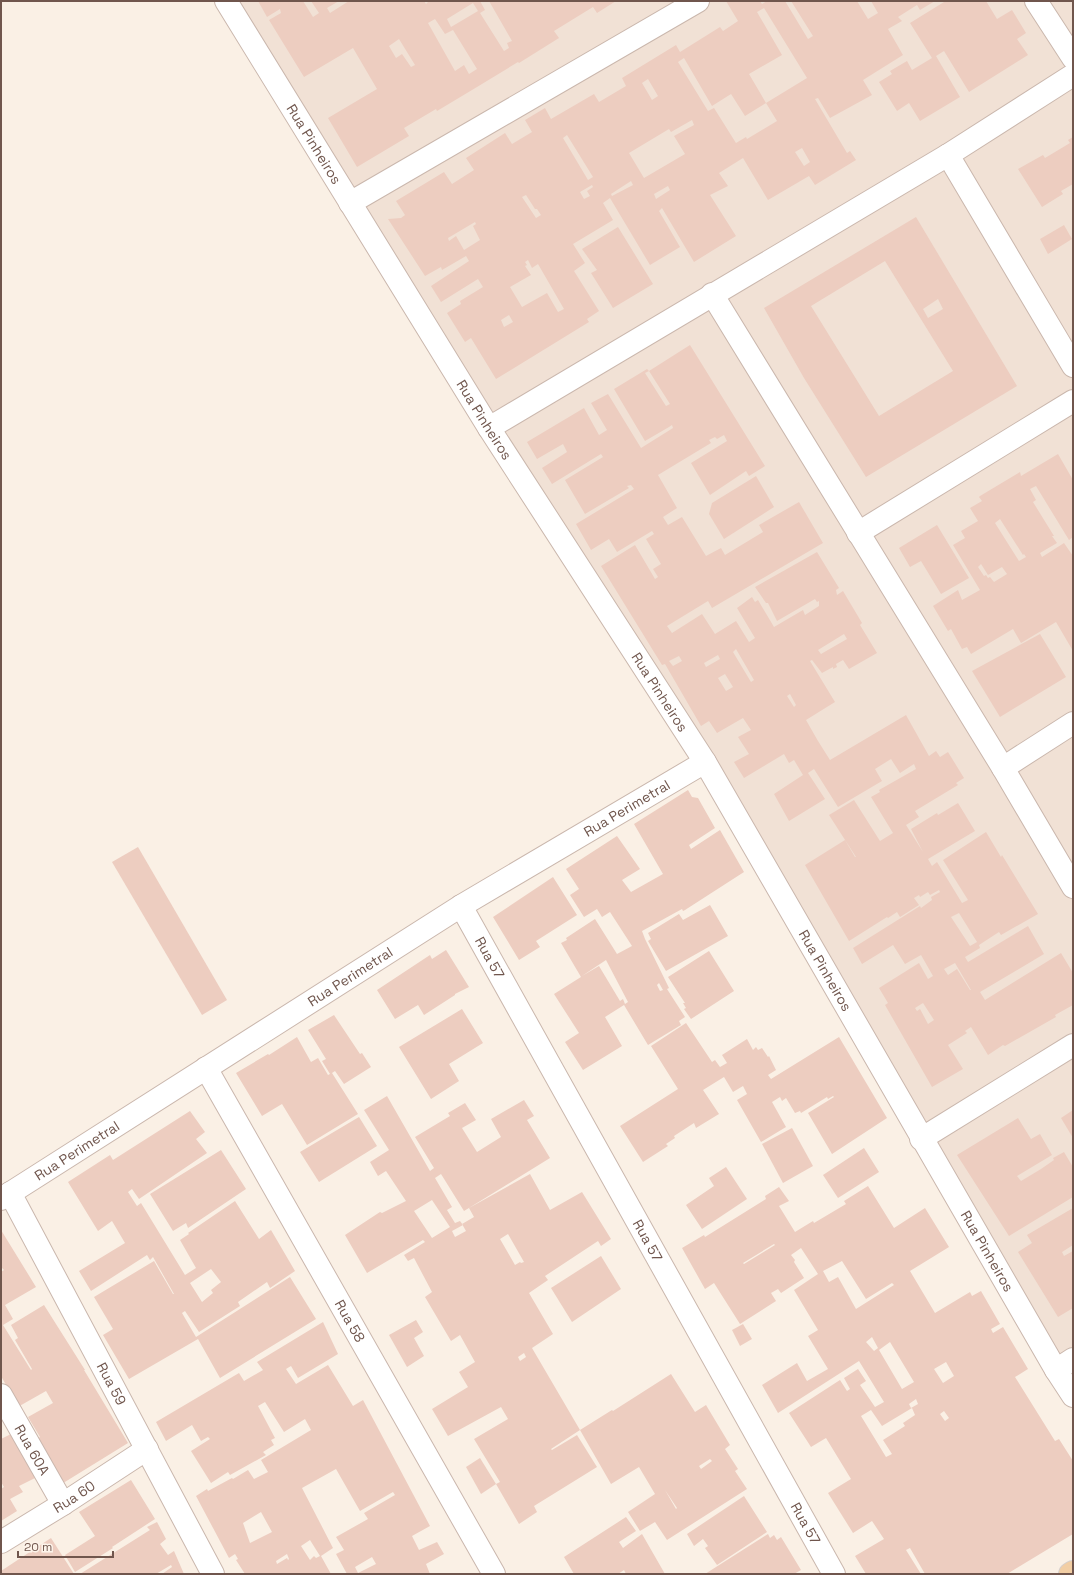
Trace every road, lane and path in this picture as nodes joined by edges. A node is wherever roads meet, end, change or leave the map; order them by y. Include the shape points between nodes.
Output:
1 (226, 1) edge
2 (698, 1) edge
3 (1036, 1) edge
4 (1073, 58) edge
5 (1073, 75) edge
6 (948, 155) junction
7 (350, 203) junction
8 (712, 294) junction
9 (1073, 366) edge
10 (1073, 401) edge
11 (489, 428) junction
12 (858, 533) junction
13 (1073, 723) edge
14 (705, 762) junction
15 (1003, 768) junction
16 (1073, 887) edge
17 (461, 906) junction
18 (1073, 1045) edge
19 (206, 1068) junction
20 (921, 1139) junction
21 (6, 1196) edge
22 (1064, 1364) edge
23 (1, 1395) edge
24 (1073, 1396) edge
25 (147, 1450) junction
26 (63, 1504) junction
27 (1, 1542) edge
28 (1073, 1572) edge
29 (213, 1574) edge
30 (494, 1574) edge
31 (834, 1574) edge
32 (1070, 1574) edge

1 - 7 street, Rua Pinheiros
2 - 7 street
3 - 4 street
5 - 6 street
6 - 8 street
6 - 9 street
7 - 11 street, Rua Pinheiros
8 - 11 street
8 - 12 street
10 - 12 street
11 - 14 street, Rua Pinheiros
12 - 15 street
13 - 15 street
14 - 17 street, Rua Perimetral
14 - 20 street, Rua Pinheiros
15 - 16 street
17 - 19 street, Rua Perimetral
17 - 31 street, Rua 57
18 - 20 street
19 - 21 street, Rua Perimetral
19 - 30 street, Rua 58
20 - 22 street, Rua Pinheiros
21 - 25 street, Rua 59
22 - 24 street, Rua Pinheiros
23 - 26 street, Rua 60A
25 - 26 street, Rua 60
25 - 29 street, Rua 59
26 - 27 street, Rua 60
28 - 32 main road

